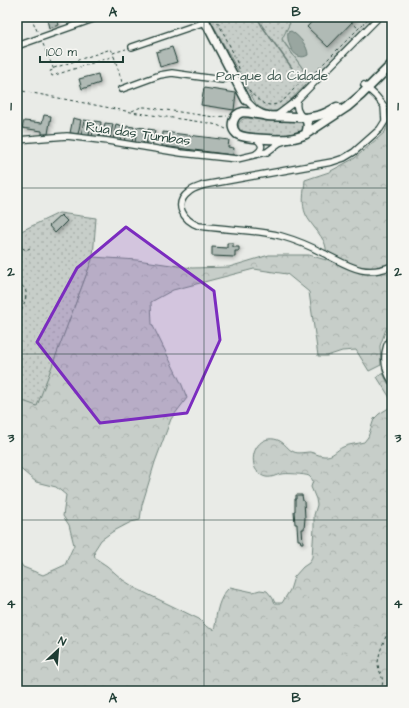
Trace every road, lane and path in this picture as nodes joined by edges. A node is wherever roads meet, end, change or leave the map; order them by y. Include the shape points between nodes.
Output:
1 (99, 17) edge
2 (215, 17) edge
3 (346, 17) edge
4 (370, 17) edge
5 (379, 17) edge
6 (204, 20) edge
7 (358, 29) junction
8 (17, 46) edge
9 (132, 47) joint
10 (113, 53) junction
11 (114, 56) junction
12 (392, 57) edge
13 (392, 64) edge
14 (236, 75) junction
15 (365, 87) junction
16 (247, 88) dead end
17 (123, 89) joint
18 (17, 90) edge
19 (246, 100) junction
20 (297, 100) junction
21 (131, 112) junction
22 (240, 114) junction
23 (266, 116) junction
24 (276, 116) junction
25 (303, 117) junction
26 (306, 134) junction
27 (238, 135) junction
28 (255, 138) junction
29 (288, 139) junction
30 (17, 140) edge
31 (256, 155) junction
32 (17, 245) edge
33 (30, 248) dead end
34 (392, 266) edge
35 (17, 282) edge
36 (17, 299) edge
37 (24, 303) junction
38 (17, 320) edge
39 (392, 336) edge
40 (392, 381) edge
41 (392, 624) edge
42 (380, 691) edge

1 - 8 street
2 - 14 path via 238,66
3 - 7 path
4 - 7 path
5 - 20 street
6 - 9 street
6 - 14 street
7 - 16 path via 314,73 302,80 278,104 264,104
9 - 10 path
10 - 11 path
10 - 11 path via 111,49 53,67 54,70 50,71 52,76
11 - 17 path
12 - 15 street
13 - 15 street
14 - 17 street via 222,80 172,73
14 - 19 street
15 - 25 street via 328,113
15 - 26 street via 347,107
15 - 34 street via 384,106 385,121 380,129 354,152 332,162 200,186 182,199 181,207 185,218 199,226 258,231 281,236 307,245 358,270 383,270
18 - 21 path
19 - 22 street
19 - 23 street
20 - 24 street
20 - 25 street via 296,108
21 - 22 path via 145,107 214,117
21 - 27 path via 212,124
22 - 23 street
22 - 27 street via 233,120 232,125
23 - 24 street
24 - 25 street
25 - 26 street via 308,125
26 - 29 street
27 - 28 street
28 - 29 street
28 - 31 street via 262,146
29 - 31 street, Rua das Tumbas via 267,152
30 - 31 street, Rua das Tumbas via 67,136 227,158 237,159
32 - 33 path via 26,250
35 - 37 path via 26,292
36 - 37 path
37 - 38 path
39 - 40 street via 385,352 385,366
41 - 42 path via 381,648 378,662 383,681

